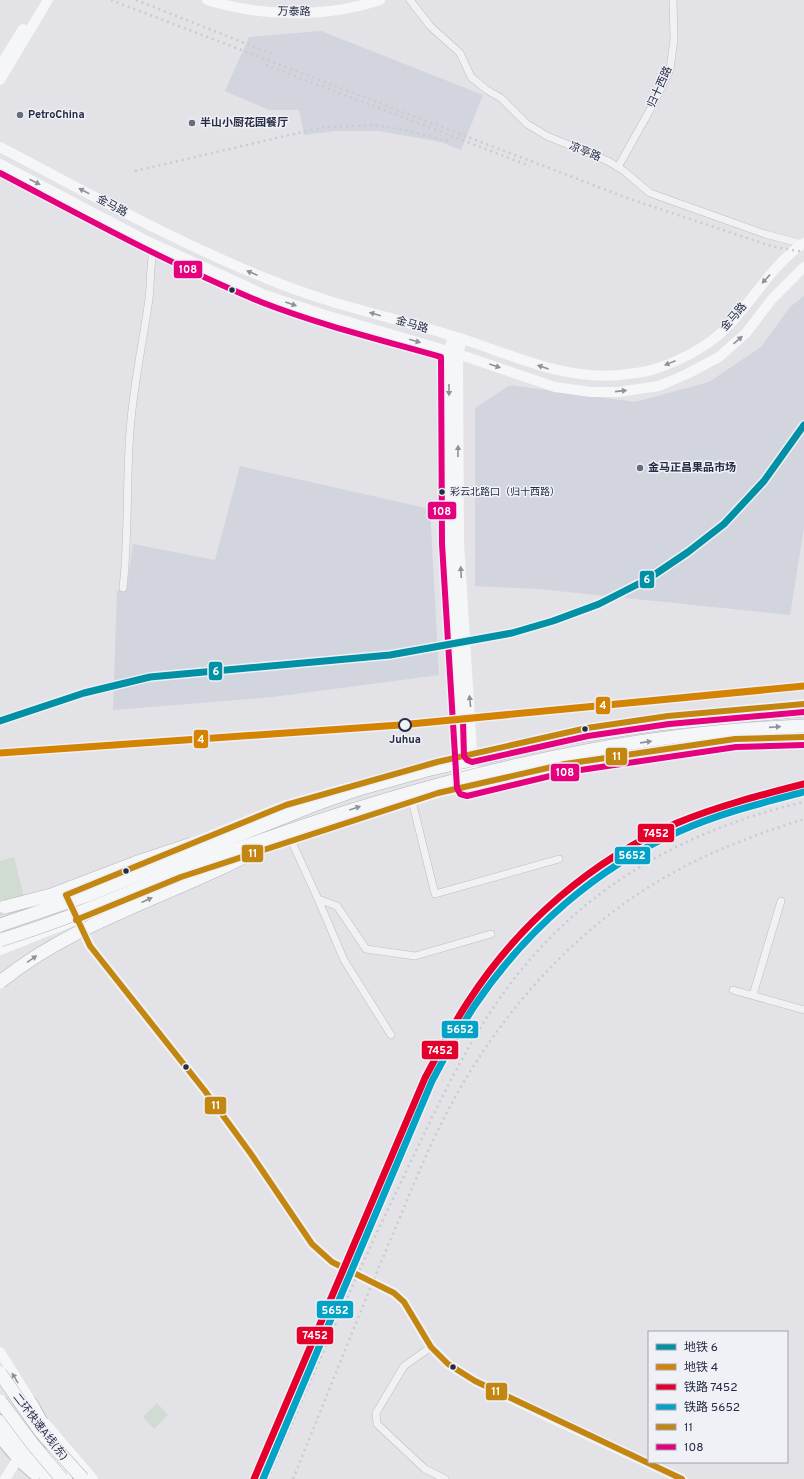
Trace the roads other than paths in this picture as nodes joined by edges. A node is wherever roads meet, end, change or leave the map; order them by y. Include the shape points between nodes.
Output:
1 (40, 0) edge
2 (48, 0) edge
3 (207, 0) edge
4 (228, 0) edge
5 (356, 0) edge
6 (380, 0) edge
7 (410, 0) edge
8 (673, 0) edge
9 (0, 66) edge
10 (0, 80) edge
11 (0, 148) edge
12 (0, 164) edge
13 (618, 167) junction
14 (154, 244) junction
15 (803, 244) edge
16 (804, 267) edge
17 (457, 338) junction
18 (453, 352) junction
19 (123, 588) dead end
20 (804, 704) edge
21 (804, 710) edge
22 (804, 726) edge
23 (804, 737) edge
24 (467, 755) junction
25 (469, 786) junction
26 (412, 801) junction
27 (314, 805) junction
28 (319, 821) junction
29 (290, 840) junction
30 (559, 859) dead end
31 (66, 895) junction
32 (318, 899) junction
33 (780, 901) dead end
34 (5, 906) dead end
35 (76, 920) junction
36 (0, 921) edge
37 (0, 925) edge
38 (491, 934) dead end
39 (0, 940) edge
40 (0, 950) edge
41 (0, 982) edge
42 (733, 990) dead end
43 (753, 995) junction
44 (804, 1010) edge
45 (391, 1035) dead end
46 (431, 1347) junction
47 (0, 1352) edge
48 (0, 1373) edge
49 (0, 1401) edge
50 (31, 1402) junction
51 (0, 1421) edge
52 (0, 1437) edge
53 (21, 1457) junction
54 (5, 1479) edge
55 (35, 1479) edge
56 (43, 1479) edge
57 (48, 1479) edge
58 (64, 1479) edge
59 (83, 1479) edge
60 (93, 1479) edge
61 (445, 1479) edge
62 (682, 1479) edge

1 - 9 street
2 - 10 street
3 - 6 street, 万泰路 via 251,10 291,13 343,9
4 - 5 street, 万泰路 via 291,7
7 - 13 street, 凉亭路 via 430,26 460,53 471,77 501,98 527,124 547,136
8 - 13 street, 归十西路 via 674,39 670,69
17 -> 11 street, 金马路 via 325,300 256,274 150,226
12 -> 14 street, 金马路
13 - 15 street, 凉亭路 via 650,193 766,234
14 -> 18 street, 金马路 via 266,295
14 - 19 street via 150,261 151,286 130,429
15 -> 17 street, 金马路 via 793,250 756,290 731,323 707,344 653,370 615,376 558,372
18 -> 16 street, 金马路 via 555,387 591,392 618,392 660,386 719,357 746,333 772,299
17 - 18 street
18 - 24 street via 450,544
20 - 24 street via 668,716 587,728
21 - 27 highway, bridge via 658,724 574,737 427,770
28 -> 22 highway, bridge via 364,805 439,784 609,747 724,731
23 - 25 street via 735,739 565,764
24 - 25 street
24 - 31 street via 286,805
25 - 26 street
26 - 29 street
26 - 30 street via 435,894
27 - 34 highway, bridge via 155,856 37,899
27 - 37 highway, bridge via 88,895
28 - 39 highway, bridge via 222,855 61,921
41 -> 28 highway, bridge via 40,953 78,932 232,864 284,835
29 - 32 street
29 - 35 street via 158,885
31 - 35 street
31 - 36 street
32 - 38 street via 337,906 366,949 416,956
32 - 45 street via 344,960
33 - 43 street
35 - 40 street
35 - 46 street via 90,946 205,1091 312,1244 332,1262 394,1292 404,1302
42 - 43 street
43 - 44 street
46 - 61 street via 404,1366 376,1413 377,1424 425,1468
46 - 62 street via 448,1364 475,1381
50 -> 47 street
48 - 59 highway, 二环快速A线(东), bridge via 41,1432
49 - 58 highway, bridge via 34,1446
50 - 58 main road via 45,1428
50 - 60 street via 57,1438
51 - 53 main road
52 - 53 main road
53 - 54 street
53 - 55 street
53 - 56 main road
53 - 57 main road

